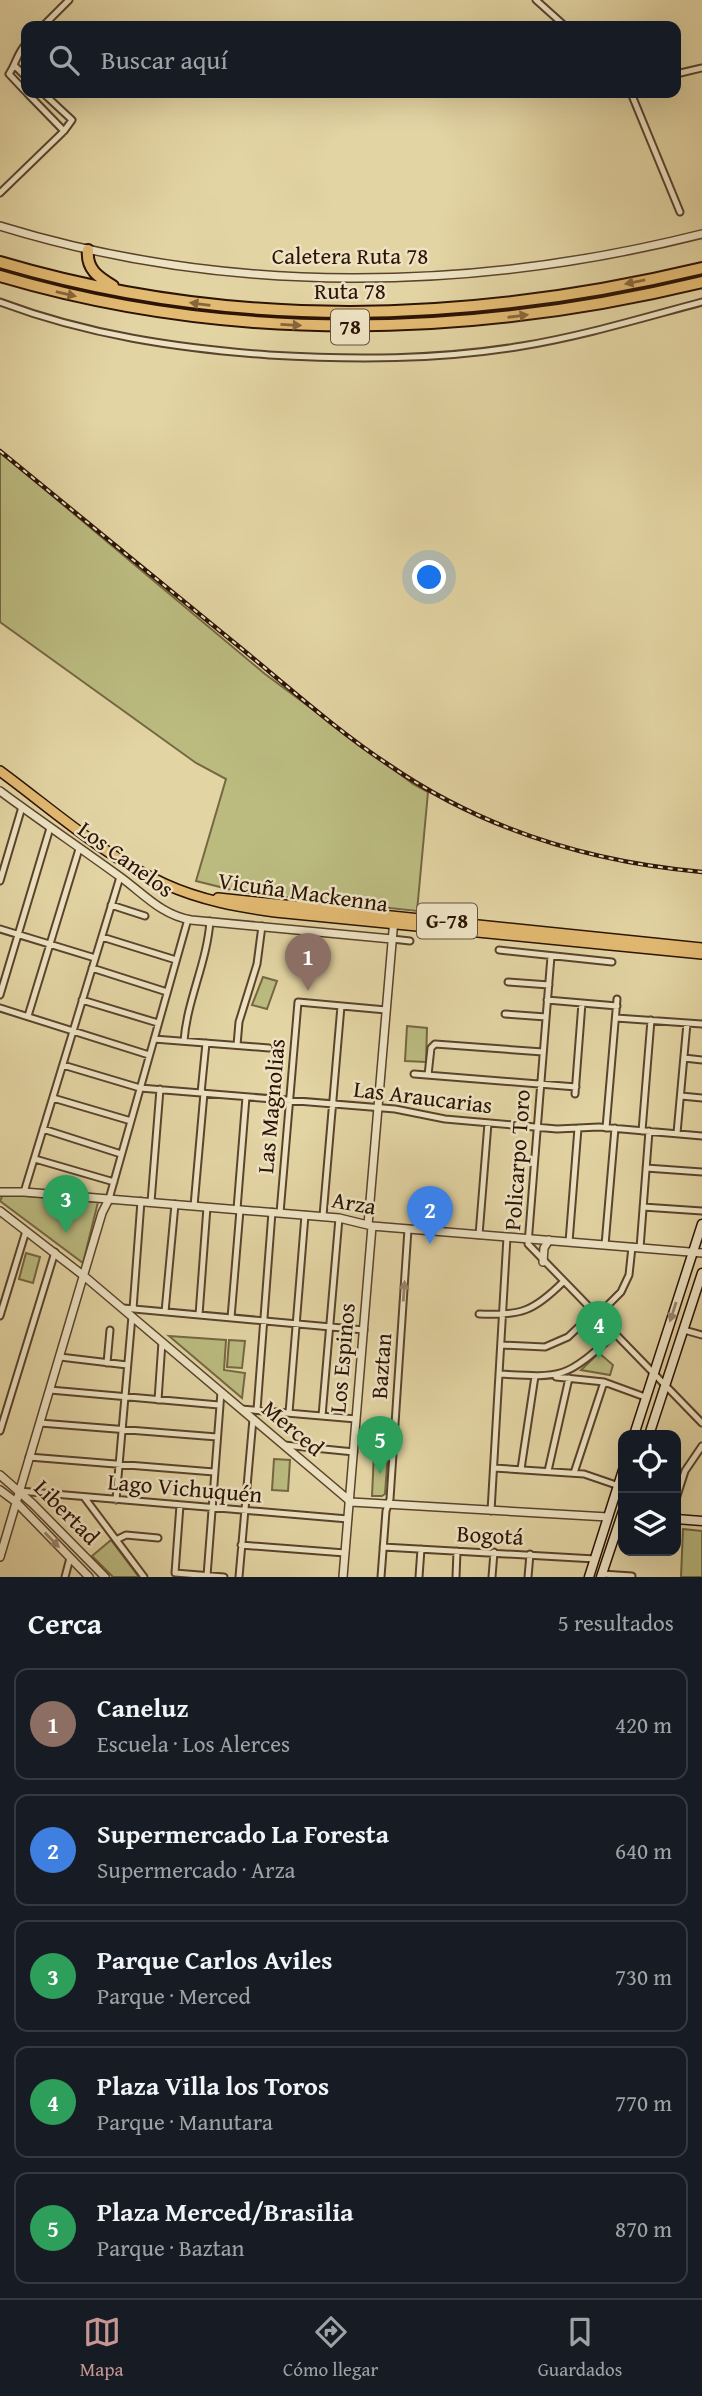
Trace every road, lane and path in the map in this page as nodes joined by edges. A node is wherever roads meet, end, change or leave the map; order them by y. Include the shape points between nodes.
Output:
1 (68, 0) edge
2 (536, 0) edge
3 (48, 21) edge
4 (559, 21) edge
5 (21, 50) edge
6 (21, 66) edge
7 (17, 68) junction
8 (702, 68) edge
9 (21, 72) edge
10 (681, 73) edge
11 (21, 86) edge
12 (33, 98) edge
13 (48, 98) edge
14 (633, 98) edge
15 (64, 131) junction
16 (0, 193) edge
17 (680, 212) dead end
18 (0, 226) edge
19 (702, 234) edge
20 (88, 250) junction
21 (0, 262) edge
22 (702, 268) edge
23 (0, 276) edge
24 (702, 282) edge
25 (121, 292) junction
26 (0, 302) edge
27 (702, 302) edge
28 (0, 771) edge
29 (0, 791) edge
30 (22, 807) junction
31 (50, 828) junction
32 (79, 849) junction
33 (120, 877) junction
34 (0, 881) edge
35 (111, 905) junction
36 (145, 916) dead end
37 (188, 919) junction
38 (394, 919) junction
39 (211, 922) junction
40 (262, 926) junction
41 (0, 929) edge
42 (18, 935) junction
43 (102, 937) junction
44 (392, 939) junction
45 (410, 941) dead end
46 (50, 944) junction
47 (702, 948) edge
48 (499, 950) dead end
49 (702, 954) edge
50 (551, 956) junction
51 (95, 958) junction
52 (176, 960) junction
53 (612, 962) dead end
54 (92, 968) junction
55 (508, 982) dead end
56 (549, 985) junction
57 (167, 992) junction
58 (0, 995) edge
59 (82, 1000) junction
60 (547, 1000) junction
61 (582, 1003) junction
62 (341, 1006) junction
63 (0, 1008) edge
64 (386, 1010) junction
65 (505, 1014) dead end
66 (28, 1016) junction
67 (546, 1017) junction
68 (616, 1018) junction
69 (651, 1020) junction
70 (158, 1023) junction
71 (687, 1023) junction
72 (702, 1024) edge
73 (73, 1031) junction
74 (154, 1039) junction
75 (184, 1041) junction
76 (206, 1043) junction
77 (237, 1045) junction
78 (269, 1048) dead end
79 (543, 1052) junction
80 (149, 1055) junction
81 (684, 1058) junction
82 (702, 1060) edge
83 (63, 1065) junction
84 (414, 1074) dead end
85 (428, 1075) junction
86 (540, 1084) junction
87 (140, 1088) junction
88 (160, 1089) junction
89 (202, 1093) junction
90 (681, 1096) junction
91 (246, 1097) junction
92 (53, 1098) junction
93 (702, 1098) edge
94 (289, 1100) junction
95 (332, 1104) junction
96 (378, 1107) junction
97 (131, 1121) junction
98 (488, 1123) junction
99 (536, 1127) junction
100 (578, 1128) junction
101 (606, 1128) junction
102 (615, 1128) junction
103 (43, 1129) junction
104 (645, 1131) junction
105 (677, 1133) junction
106 (702, 1136) edge
107 (121, 1154) junction
108 (35, 1159) junction
109 (646, 1168) junction
110 (702, 1172) edge
111 (114, 1182) junction
112 (0, 1192) edge
113 (24, 1192) junction
114 (109, 1199) junction
115 (141, 1201) junction
116 (151, 1202) junction
117 (175, 1204) junction
118 (194, 1206) junction
119 (208, 1207) junction
120 (643, 1207) junction
121 (239, 1209) junction
122 (0, 1211) edge
123 (702, 1211) edge
124 (276, 1213) junction
125 (305, 1215) junction
126 (323, 1216) junction
127 (339, 1218) junction
128 (702, 1224) edge
129 (370, 1226) junction
130 (408, 1229) junction
131 (26, 1231) junction
132 (479, 1235) junction
133 (507, 1237) junction
134 (527, 1239) junction
135 (549, 1240) junction
136 (569, 1242) junction
137 (605, 1245) junction
138 (636, 1247) junction
139 (55, 1252) junction
140 (697, 1252) edge
141 (543, 1262) junction
142 (702, 1273) edge
143 (84, 1276) junction
144 (563, 1282) junction
145 (165, 1312) junction
146 (132, 1313) junction
147 (479, 1314) dead end
148 (595, 1314) junction
149 (199, 1315) junction
150 (503, 1315) junction
151 (0, 1316) edge
152 (232, 1318) junction
153 (264, 1321) junction
154 (296, 1324) junction
155 (329, 1326) junction
156 (364, 1329) junction
157 (110, 1330) dead end
158 (684, 1330) junction
159 (615, 1334) junction
160 (702, 1335) edge
161 (162, 1342) junction
162 (501, 1345) junction
163 (60, 1357) junction
164 (107, 1363) junction
165 (127, 1365) junction
166 (653, 1373) junction
167 (499, 1374) junction
168 (535, 1376) junction
169 (549, 1377) junction
170 (569, 1378) junction
171 (604, 1382) junction
172 (666, 1385) junction
173 (50, 1390) junction
174 (220, 1392) junction
175 (645, 1396) junction
176 (125, 1397) junction
177 (158, 1400) junction
178 (219, 1405) junction
179 (241, 1409) junction
180 (702, 1409) edge
181 (257, 1410) junction
182 (289, 1413) junction
183 (321, 1416) junction
184 (696, 1417) junction
185 (253, 1419) junction
186 (356, 1419) junction
187 (40, 1423) junction
188 (702, 1423) edge
189 (122, 1430) junction
190 (635, 1430) edge
191 (651, 1430) edge
192 (0, 1431) edge
193 (217, 1437) junction
194 (283, 1445) junction
195 (702, 1446) edge
196 (354, 1452) junction
197 (29, 1457) junction
198 (119, 1464) junction
199 (494, 1468) junction
200 (521, 1469) junction
201 (548, 1471) junction
202 (214, 1472) junction
203 (574, 1473) junction
204 (0, 1475) edge
205 (618, 1486) edge
206 (618, 1489) edge
207 (0, 1490) edge
208 (19, 1491) junction
209 (678, 1493) edge
210 (84, 1497) junction
211 (116, 1500) junction
212 (349, 1501) junction
213 (16, 1502) junction
214 (180, 1505) junction
215 (388, 1506) junction
216 (212, 1508) junction
217 (245, 1510) junction
218 (491, 1511) junction
219 (618, 1516) edge
220 (608, 1517) junction
221 (348, 1519) junction
222 (681, 1519) edge
223 (702, 1521) edge
224 (618, 1529) edge
225 (158, 1538) dead end
226 (116, 1540) junction
227 (241, 1545) junction
228 (383, 1547) junction
229 (421, 1549) junction
230 (457, 1551) junction
231 (494, 1552) junction
232 (345, 1553) junction
233 (530, 1554) junction
234 (0, 1557) edge
235 (70, 1558) junction
236 (595, 1559) junction
237 (602, 1575) edge
238 (207, 1576) edge
239 (632, 1576) edge
240 (65, 1577) edge
241 (89, 1577) edge
242 (105, 1577) edge
243 (144, 1577) edge
244 (225, 1577) edge
245 (239, 1577) edge
246 (343, 1577) edge
247 (381, 1577) edge
248 (419, 1577) edge
249 (456, 1577) edge
250 (492, 1577) edge
251 (528, 1577) edge
252 (589, 1577) edge

1 - 3 street
2 - 4 street
5 - 7 street
6 - 7 street
7 - 9 street
7 - 11 street via 9,74
8 - 10 street
12 - 15 street
13 - 15 street via 72,120
14 - 17 street
15 - 16 street
18 - 20 street, Caletera Ruta 78
19 - 20 street, Caletera Ruta 78 via 551,264 386,278 223,272
20 - 25 highway via 95,274
21 - 25 highway, Ruta 78 / 78
22 -> 25 highway, Ruta 78 / 78 via 524,301 383,313 237,308
23 -> 24 highway, Ruta 78 / 78 via 149,310 336,327 516,316
26 - 27 street via 62,323 165,345 372,359 522,346
28 - 38 main road, Vicuña Mackenna / G-78 via 130,865 192,895 259,910
29 - 30 street, Los Canelos
30 - 31 street, Los Canelos
30 - 34 street
31 - 32 street, Los Canelos
31 - 42 street
32 - 33 street, Los Canelos
32 - 46 street
33 - 35 street
33 - 37 street, Los Canelos via 164,911
35 - 36 street, Los Canelos
35 - 43 street
37 - 39 street, Los Canelos
37 - 52 street
38 - 44 street, Los Espinos
38 - 47 main road, Vicuña Mackenna / G-78
38 - 49 main road, Vicuña Mackenna / G-78
39 - 40 street, Los Canelos
39 - 75 street
40 - 44 street, Los Canelos
40 - 77 street
41 - 42 street
42 - 46 street
42 - 58 street
43 - 51 street
43 - 52 street
44 - 45 street, Los Canelos
44 - 64 street, Los Espinos
46 - 51 street
46 - 66 street
48 - 50 street
50 - 53 street
50 - 56 street, Policarpo Toro
51 - 54 street
52 - 57 street
54 - 57 street
54 - 59 street
55 - 56 street
56 - 60 street, Policarpo Toro
57 - 70 street
59 - 70 street
59 - 73 street
60 - 61 street
60 - 67 street, Policarpo Toro
61 - 68 street via 617,1003
61 - 86 street via 575,1091
62 - 64 street
62 - 94 street, Las Magnolias via 298,1002
62 - 95 street
63 - 66 street
64 - 96 street, Los Espinos
65 - 67 street
66 - 73 street
67 - 79 street, Policarpo Toro
68 - 69 street
68 - 101 street
69 - 71 street
69 - 104 street
70 - 74 street
71 - 72 street
71 - 81 street
73 - 80 street
73 - 83 street
74 - 75 street
74 - 80 street
75 - 76 street
76 - 77 street
76 - 89 street
77 - 78 street
79 - 85 street via 435,1044 430,1048
79 - 86 street, Policarpo Toro
80 - 87 street
81 - 82 street
81 - 90 street
83 - 87 street, Las Araucarias
83 - 92 street
84 - 85 street
85 - 86 street
86 - 99 street, Policarpo Toro
87 - 88 street, Las Araucarias
87 - 97 street
88 - 89 street, Las Araucarias
88 - 116 street
89 - 91 street, Las Araucarias
89 - 118 street
90 - 93 street
90 - 105 street
91 - 94 street, Las Araucarias
91 - 121 street
92 - 97 street
92 - 103 street
94 - 95 street, Las Araucarias
94 - 124 street, Las Magnolias
95 - 96 street, Las Araucarias
95 - 126 street
96 - 98 street, Las Araucarias
96 - 129 street, Los Espinos
97 - 107 street
98 - 99 street, Las Araucarias
98 - 132 street
99 - 100 street, Las Araucarias
99 - 134 street, Policarpo Toro
100 - 101 street, Las Araucarias
100 - 136 street
101 - 102 street, Las Araucarias
102 - 104 street, Las Araucarias
102 - 137 street
103 - 107 street
103 - 108 street
104 - 105 street, Las Araucarias
104 - 109 street
105 - 106 street, Las Araucarias
107 - 111 street
108 - 111 street
108 - 113 street
109 - 110 street
109 - 120 street
111 - 114 street
112 - 113 street, Arza
113 - 114 street, Arza
114 - 115 street, Arza
114 - 143 street
115 - 116 street, Arza
115 - 146 street
116 - 117 street, Arza
117 - 118 street, Arza
117 - 145 street
118 - 119 street, Arza
119 - 121 street, Arza
119 - 149 street
120 - 123 street
120 - 138 street
121 - 124 street, Arza
121 - 152 street
122 - 131 street, Merced
124 - 125 street, Arza
124 - 153 street, Las Magnolias
125 - 126 street, Arza
125 - 154 street
126 - 127 street, Arza
127 - 129 street, Arza
127 - 155 street
128 - 140 main road
129 - 130 street, Arza
129 - 156 street, Los Espinos
130 - 132 street, Arza
215 -> 130 street, Baztan
131 - 139 street, Merced
131 - 151 street
132 - 133 street, Arza
133 - 134 street, Arza
133 - 150 street
134 - 135 street, Arza
134 - 141 street, Policarpo Toro
135 - 136 street, Arza
135 - 141 street
136 - 137 street, Arza
137 - 138 street, Arza
138 - 140 street, Arza
138 - 148 street via 624,1288
139 - 143 street, Merced
139 - 192 street
140 -> 166 main road
141 - 144 street, Policarpo Toro
142 - 158 main road
143 - 146 street, Merced
143 - 163 street
144 - 148 street, Policarpo Toro
144 - 150 street via 535,1307
145 - 146 street
145 - 149 street
146 - 161 street, Merced
146 - 165 street
147 - 150 street
148 - 159 street, Policarpo Toro
148 - 162 street via 555,1345
149 - 152 street
150 - 162 street
152 - 153 street
153 - 154 street
153 - 181 street, Las Magnolias
154 - 155 street
154 - 182 street
155 - 156 street
155 - 183 street
156 - 186 street, Los Espinos
157 - 164 street
158 - 160 street
158 - 172 main road
159 - 166 street, Policarpo Toro
159 - 169 street via 578,1366
161 - 174 street, Merced
161 - 177 street
162 - 167 street
163 - 164 street
163 - 173 street
164 - 165 street
165 - 176 street
166 - 172 street, Policarpo Toro
166 - 175 main road
167 - 168 street
167 - 199 street
168 - 169 street
168 - 200 street
169 - 170 street
170 - 171 street
170 - 201 street
171 - 175 street
171 - 203 street
172 - 184 street, Policarpo Toro
172 - 191 main road
173 - 176 street
173 - 187 street
174 - 178 street
174 - 179 street, Merced
175 - 190 main road
176 - 177 street
176 - 189 street
177 - 178 street
178 - 193 street
179 - 181 street
179 - 185 street, Merced
180 - 184 street
181 - 182 street
182 - 183 street
183 - 186 street
184 - 188 street, Policarpo Toro
185 - 194 street, Merced
185 - 217 street
186 - 196 street, Los Espinos
187 - 189 street
187 - 197 street
189 - 193 street
189 - 198 street
193 - 202 street
194 - 196 street
194 - 212 street, Merced
195 - 209 street via 685,1471
196 - 212 street, Los Espinos
197 - 198 street
197 - 208 street
198 - 202 street
198 - 211 street
199 - 200 street
199 - 218 street
200 - 201 street
201 - 203 street
202 - 216 street
203 - 205 street
204 - 208 street, Libertad
206 - 220 main road
207 - 213 street, Libertad
208 - 210 street, Lago Vichuquén
208 - 213 street
208 - 242 street, Libertad
210 - 211 street, Lago Vichuquén
210 - 226 street
211 - 214 street, Lago Vichuquén
212 - 215 street
212 - 221 street, Los Espinos
213 - 234 street
213 -> 235 street, Libertad
214 - 216 street, Lago Vichuquén
214 - 238 street via 175,1573
215 - 218 street
215 - 228 street, Baztan
216 - 217 street, Lago Vichuquén
216 - 238 street
217 - 221 street, Lago Vichuquén
217 - 227 street
218 - 220 street
219 - 220 main road
220 - 236 main road
221 - 232 street, Los Espinos
222 - 223 main road
224 - 237 main road
225 - 226 street via 126,1535
226 - 243 street
227 - 232 street
227 - 245 street
228 - 229 street, Bogotá
228 - 247 street, Baztan
229 - 230 street, Bogotá
229 - 248 street
230 - 231 street, Bogotá
230 - 249 street
231 - 233 street, Bogotá
231 - 250 street
232 - 246 street, Los Espinos
233 - 236 street, Bogotá
233 - 251 street
235 - 240 street
235 - 241 street, Libertad
236 - 252 main road
237 - 239 street
238 - 244 street

